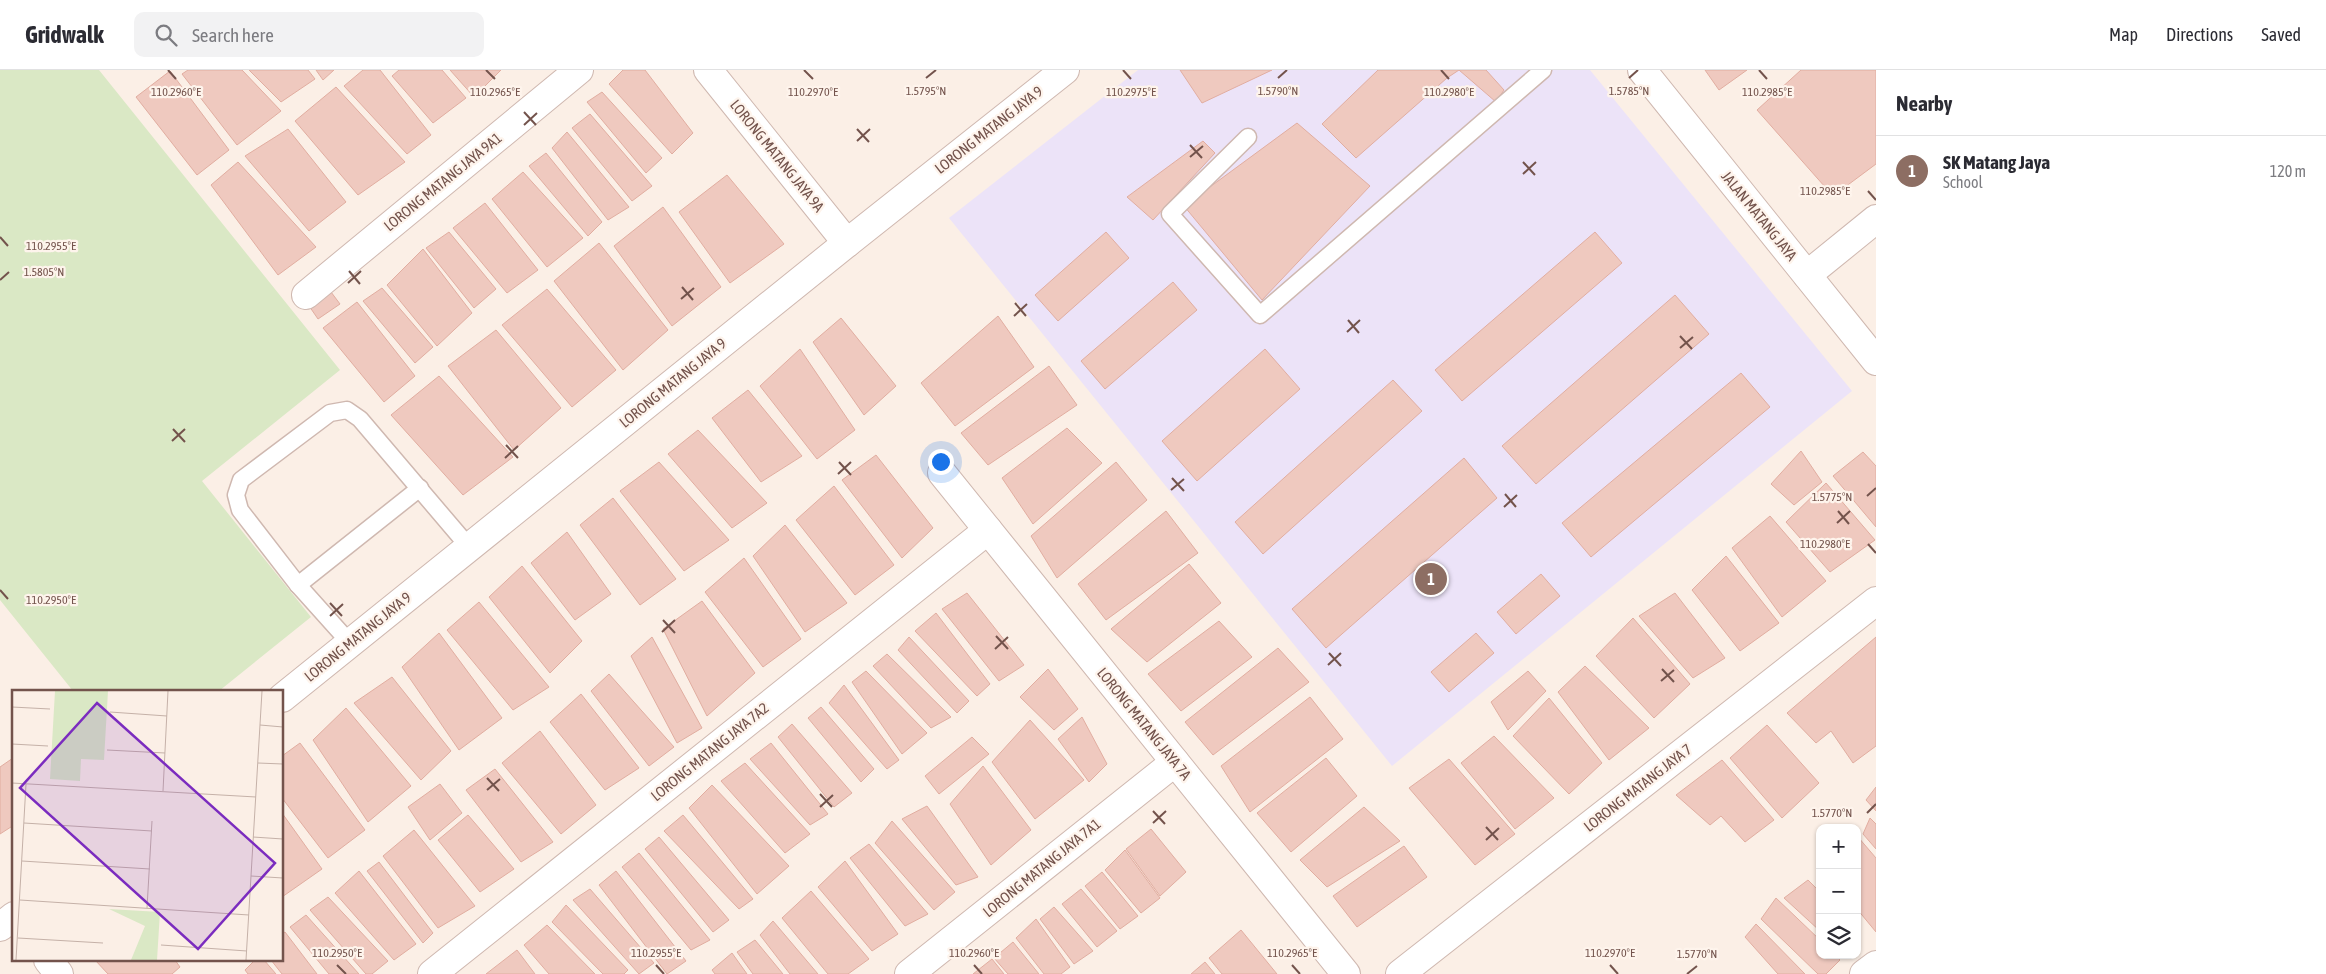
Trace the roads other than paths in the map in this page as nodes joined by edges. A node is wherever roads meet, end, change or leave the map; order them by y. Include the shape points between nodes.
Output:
1 (579, 70) edge
2 (708, 70) edge
3 (1065, 70) edge
4 (1543, 70) edge
5 (1642, 70) edge
6 (1248, 137) dead end
7 (1876, 219) edge
8 (847, 242) junction
9 (1807, 275) junction
10 (306, 295) dead end
11 (1876, 361) edge
12 (942, 473) dead end
13 (420, 488) junction
14 (988, 530) junction
15 (469, 547) junction
16 (298, 585) junction
17 (1876, 601) edge
18 (350, 643) junction
19 (284, 696) edge
20 (1175, 762) junction
21 (50, 962) edge
22 (1876, 965) edge
23 (59, 974) edge
24 (432, 974) edge
25 (909, 974) edge
26 (1346, 974) edge
27 (1400, 974) edge
28 (1864, 974) edge

1 - 10 street, LORONG MATANG JAYA 9A1
2 - 8 street, LORONG MATANG JAYA 9A
3 - 8 street, LORONG MATANG JAYA 9
4 - 6 lane via 1260,315 1170,214
5 - 9 street, JALAN MATANG JAYA
7 - 9 street
8 - 15 street, LORONG MATANG JAYA 9
9 - 11 street, JALAN MATANG JAYA
12 - 14 street, LORONG MATANG JAYA 7A
13 - 15 lane
13 - 16 lane
13 - 16 lane via 360,418 347,410 330,413 241,480 236,494 240,510
14 - 20 street, LORONG MATANG JAYA 7A
14 - 24 street, LORONG MATANG JAYA 7A2
15 - 18 street, LORONG MATANG JAYA 9
16 - 18 lane
17 - 27 street, LORONG MATANG JAYA 7
18 - 19 street, LORONG MATANG JAYA 9
20 - 25 street, LORONG MATANG JAYA 7A1
20 - 26 street, LORONG MATANG JAYA 7A
21 - 23 street
22 - 28 street

